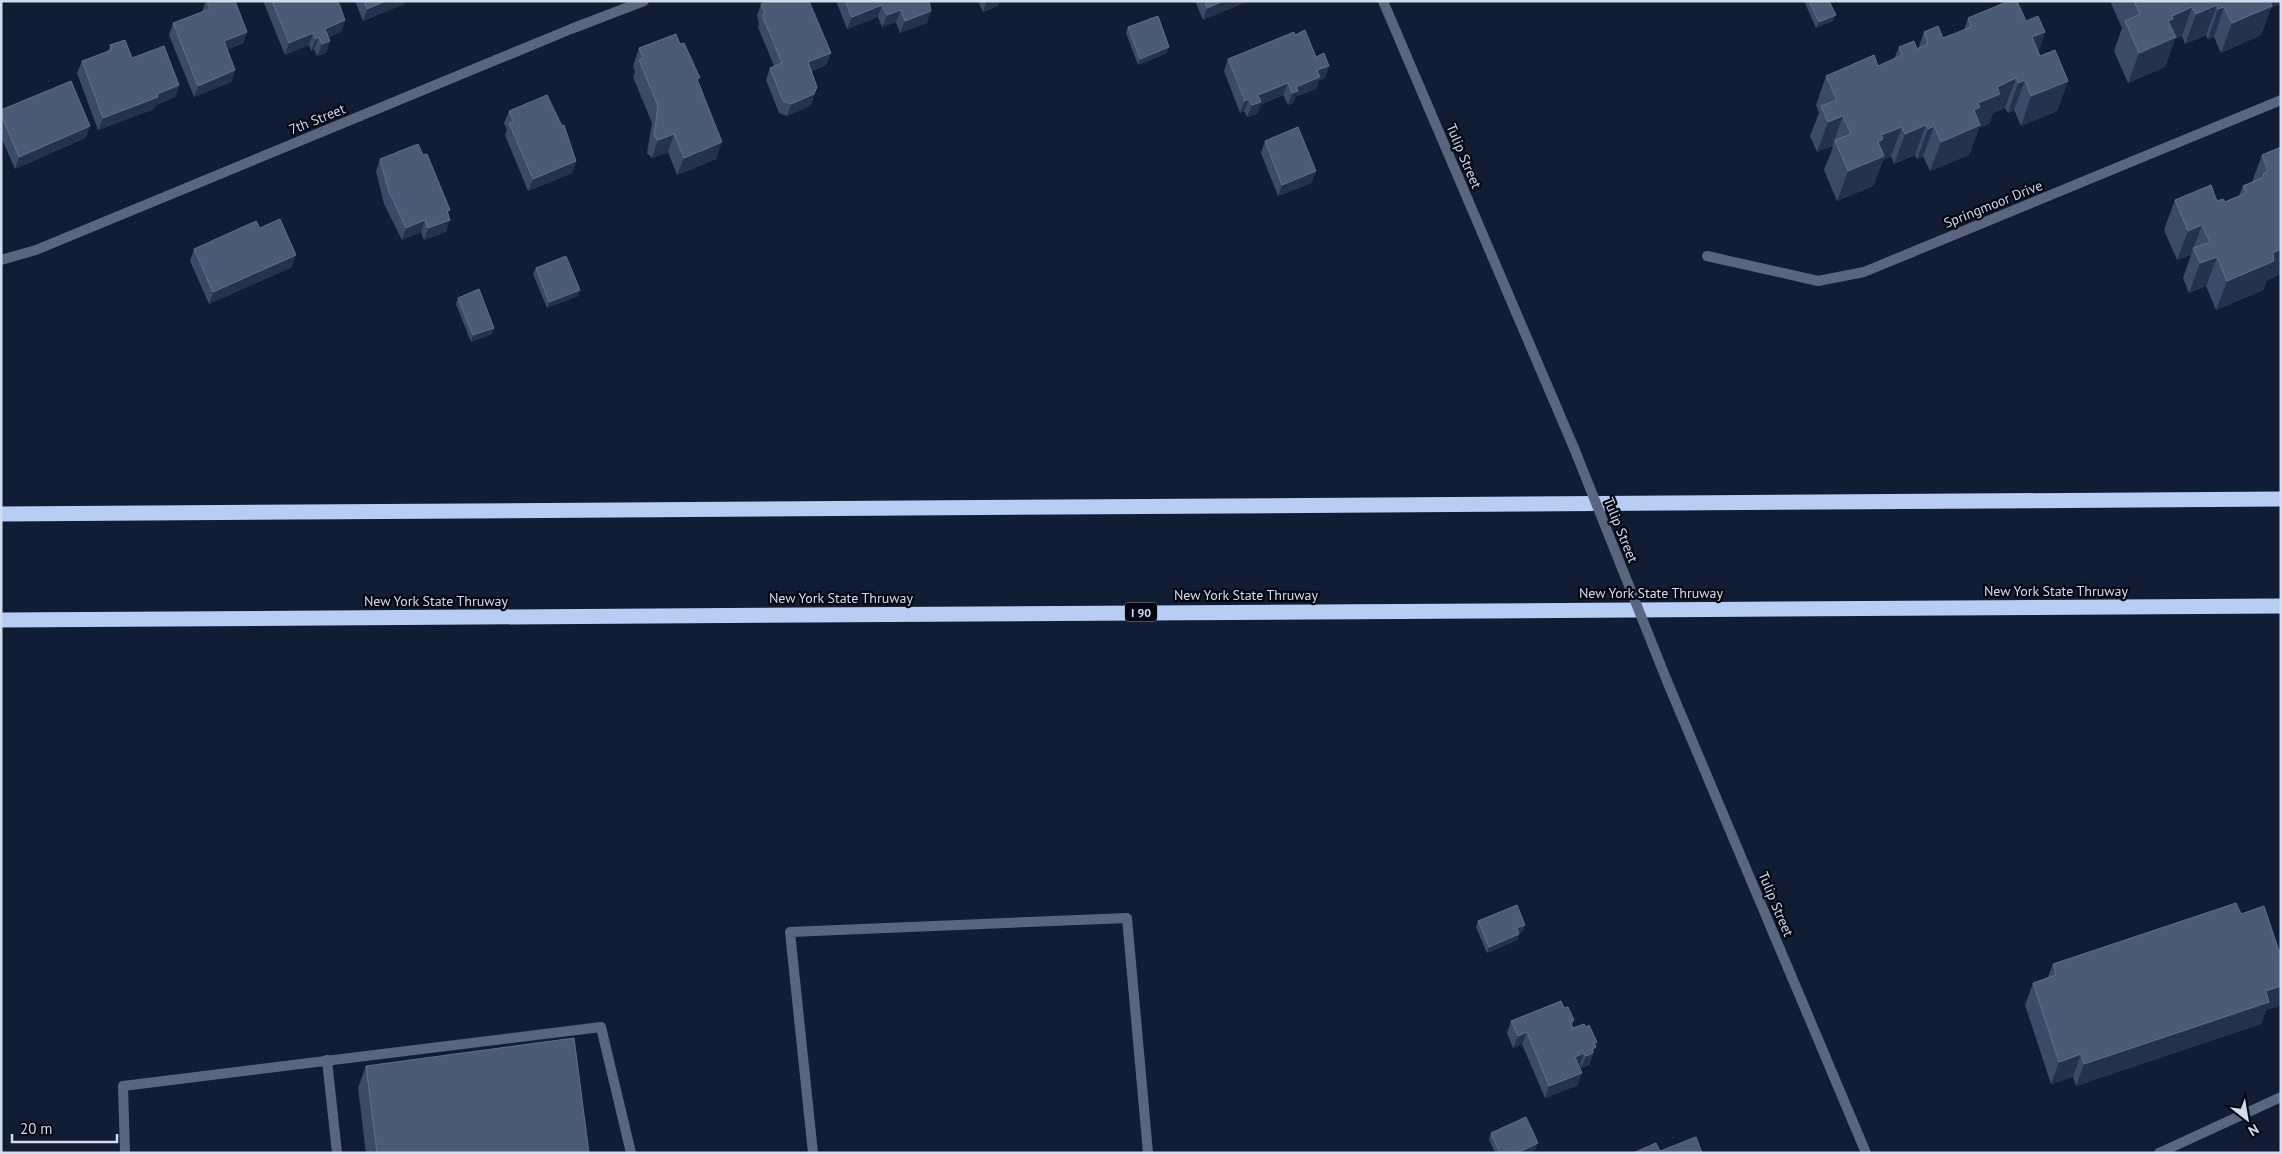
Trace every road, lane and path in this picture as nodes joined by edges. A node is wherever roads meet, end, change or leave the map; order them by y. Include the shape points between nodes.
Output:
1 (644, 1) edge
2 (1383, 1) edge
3 (2281, 100) edge
4 (1707, 256) dead end
5 (1, 260) edge
6 (2281, 499) edge
7 (1, 514) edge
8 (2281, 606) edge
9 (1, 620) edge
10 (327, 1060) junction
11 (2281, 1097) edge
12 (125, 1153) edge
13 (337, 1153) edge
14 (631, 1153) edge
15 (813, 1153) edge
16 (1148, 1153) edge
17 (1866, 1153) edge
18 (2159, 1153) edge

1 - 5 street, 7th Street via 36,250
2 - 17 street, Tulip Street, bridge via 1574,448 1667,681
3 - 4 street, Springmoor Drive via 1864,272 1818,280
6 - 7 highway
8 - 9 highway, New York State Thruway / I 90
10 - 12 street via 124,1086
10 - 13 street
10 - 14 street via 601,1027
11 - 18 street
15 - 16 street via 790,932 1128,918

